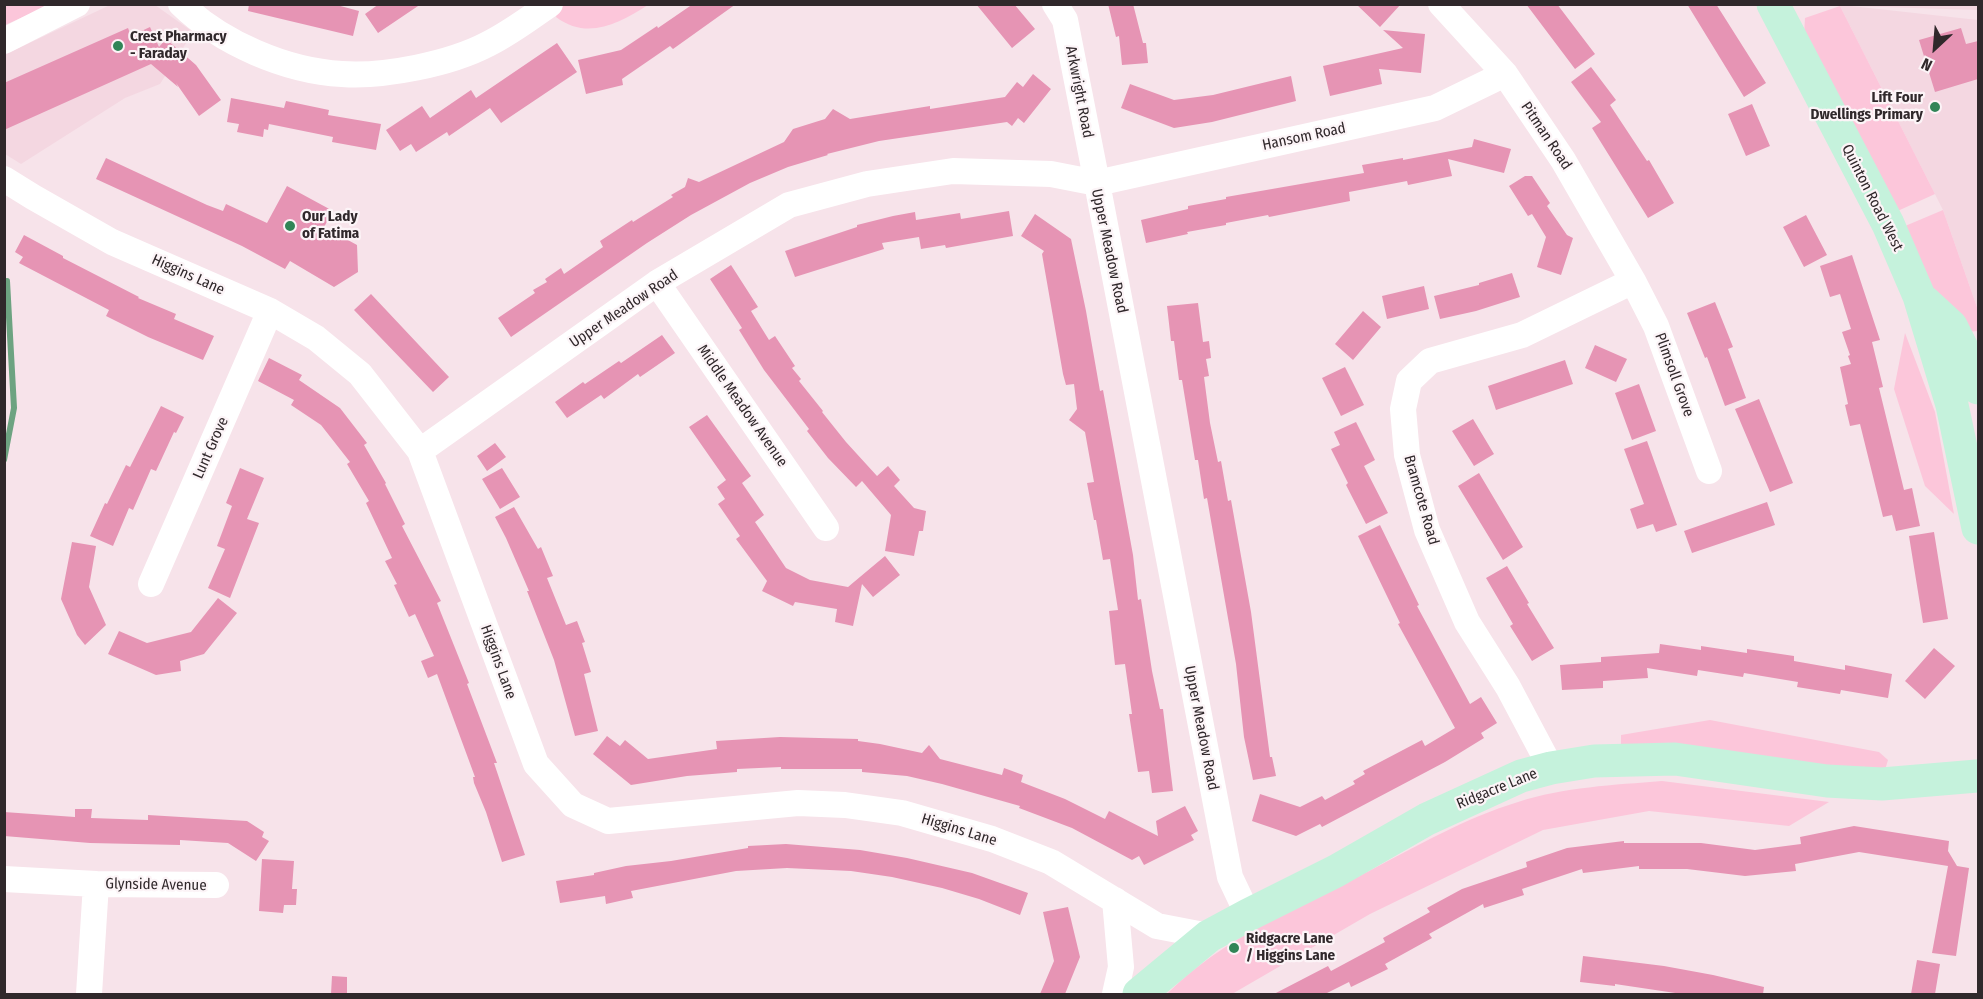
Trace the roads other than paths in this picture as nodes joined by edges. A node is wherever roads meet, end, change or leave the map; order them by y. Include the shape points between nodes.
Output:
1 (77, 4) edge
2 (181, 4) edge
3 (550, 4) edge
4 (1055, 4) edge
5 (1440, 4) edge
6 (1781, 7) edge
7 (4, 41) edge
8 (1505, 74) junction
9 (4, 178) edge
10 (1097, 183) junction
11 (1633, 281) junction
12 (657, 283) junction
13 (1919, 296) junction
14 (270, 311) junction
15 (1978, 388) edge
16 (420, 451) junction
17 (1709, 471) dead end
18 (826, 528) dead end
19 (1978, 528) edge
20 (151, 584) dead end
21 (1551, 768) junction
22 (1978, 770) edge
23 (4, 879) edge
24 (96, 884) junction
25 (216, 885) dead end
26 (1115, 900) junction
27 (1248, 915) junction
28 (1209, 936) junction
29 (89, 994) edge
30 (1114, 994) edge
31 (1139, 994) edge

1 - 7 street
2 - 3 street via 229,40 284,64 342,74 398,71 440,63 488,45
4 - 10 street, Arkwright Road via 1065,20
5 - 8 street, Pitman Road
6 - 13 street, Quinton Road West via 1888,224
8 - 10 street, Hansom Road via 1435,108
8 - 11 street, Pitman Road via 1563,160
9 - 14 street, Higgins Lane via 112,242
10 - 12 street, Upper Meadow Road via 1051,174 953,171 867,184 789,205
10 - 27 street, Upper Meadow Road via 1230,877
11 - 17 street, Plimsoll Grove via 1656,326
11 - 21 street, Bramcote Road via 1522,335 1430,362 1409,381 1402,410 1407,455 1427,530 1467,622 1508,687
12 - 16 street, Upper Meadow Road
12 - 18 street, Middle Meadow Avenue
13 - 15 street, Quinton Road West via 1951,326
13 - 19 street, Quinton Road West via 1952,405
14 - 16 street, Higgins Lane via 316,338 360,375
14 - 20 street, Lunt Grove
16 - 26 street, Higgins Lane via 536,764 573,805 608,821 798,803 902,813 992,839 1051,862
21 - 22 street, Ridgacre Lane via 1594,761 1675,759 1827,781 1882,784
21 - 27 street, Ridgacre Lane via 1521,776 1427,819
23 - 24 street, Glynside Avenue
24 - 25 street, Glynside Avenue
24 - 29 street, Glynside Avenue
26 - 28 street, Higgins Lane via 1157,926
26 - 30 street via 1121,967
27 - 28 street, Ridgacre Lane
28 - 31 street, Ridgacre Lane

